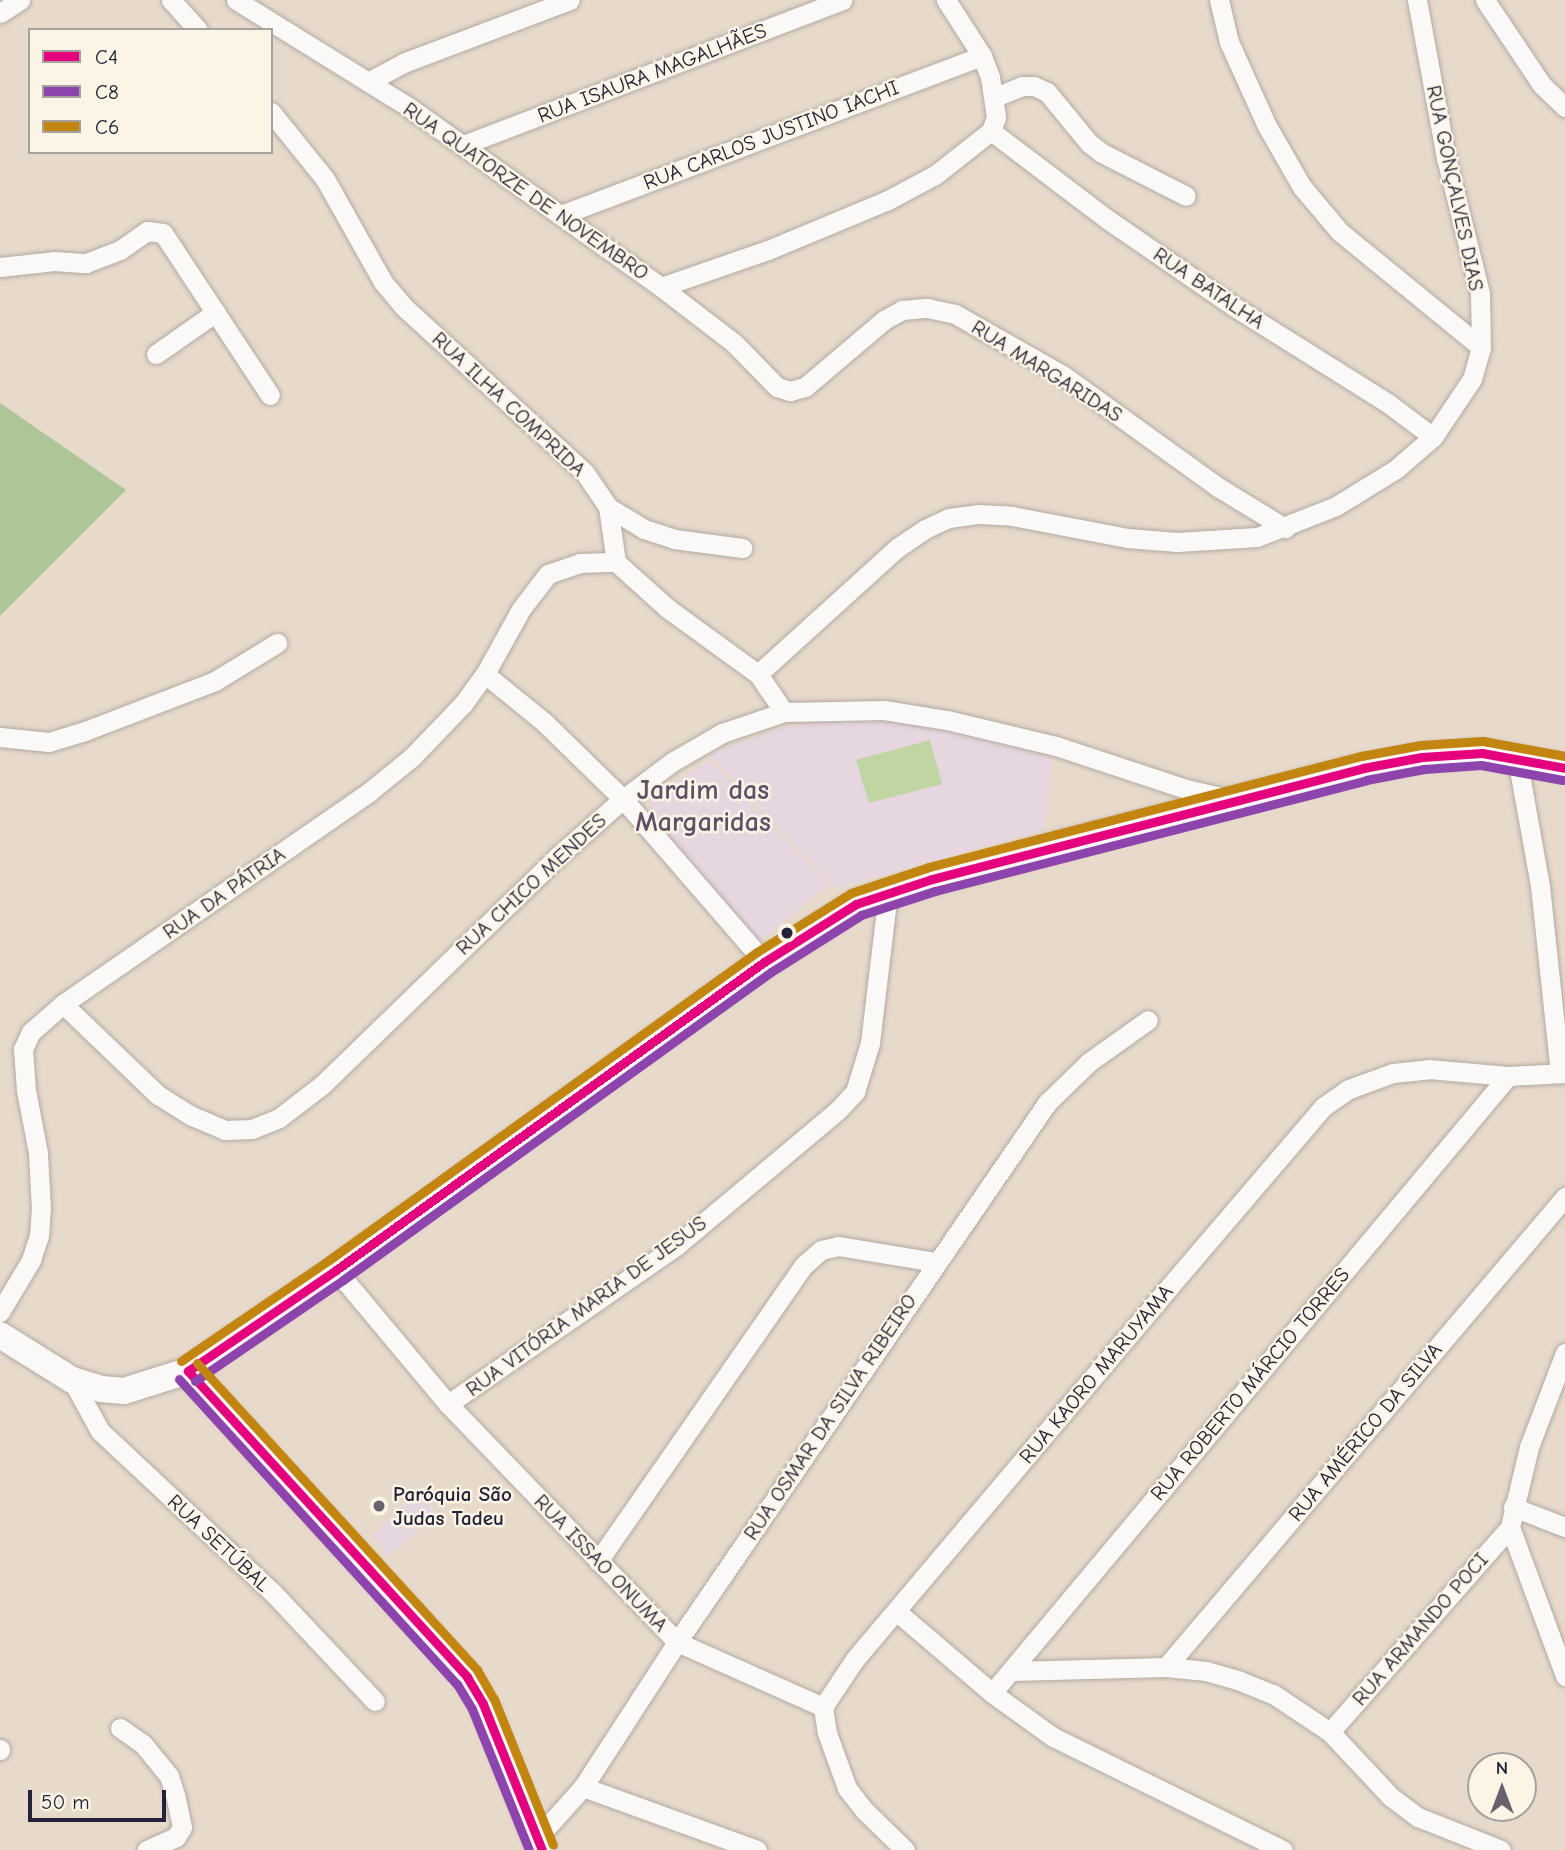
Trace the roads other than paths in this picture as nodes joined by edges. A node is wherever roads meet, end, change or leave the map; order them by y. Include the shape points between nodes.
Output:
1 (20, 0) edge
2 (171, 0) edge
3 (236, 0) edge
4 (570, 0) edge
5 (842, 0) edge
6 (946, 0) edge
7 (1219, 0) edge
8 (1417, 0) edge
9 (1485, 0) edge
10 (0, 13) edge
11 (196, 28) edge
12 (982, 55) junction
13 (368, 82) junction
14 (995, 97) junction
15 (1565, 107) edge
16 (273, 114) edge
17 (990, 131) junction
18 (463, 145) junction
19 (1185, 196) dead end
20 (561, 215) junction
21 (0, 267) edge
22 (661, 286) junction
23 (216, 312) junction
24 (1481, 347) junction
25 (156, 354) dead end
26 (806, 387) joint
27 (270, 394) dead end
28 (1433, 437) junction
29 (608, 507) junction
30 (1285, 528) junction
31 (742, 548) dead end
32 (616, 562) junction
33 (277, 643) dead end
34 (485, 674) junction
35 (758, 674) junction
36 (784, 712) junction
37 (0, 737) edge
38 (1517, 758) junction
39 (1565, 768) edge
40 (623, 799) junction
41 (1238, 800) junction
42 (888, 892) junction
43 (764, 962) junction
44 (63, 1004) junction
45 (1147, 1020) dead end
46 (1562, 1073) edge
47 (1508, 1076) junction
48 (1565, 1197) edge
49 (936, 1262) junction
50 (336, 1270) junction
51 (0, 1312) edge
52 (0, 1335) edge
53 (1565, 1353) edge
54 (188, 1371) junction
55 (72, 1380) junction
56 (448, 1404) junction
57 (1513, 1507) junction
58 (1510, 1527) junction
59 (1565, 1527) edge
60 (598, 1561) junction
61 (896, 1611) junction
62 (677, 1642) junction
63 (1166, 1667) junction
64 (1011, 1671) junction
65 (1565, 1676) edge
66 (992, 1693) junction
67 (375, 1702) dead end
68 (823, 1707) junction
69 (120, 1728) dead end
70 (1330, 1732) junction
71 (583, 1787) junction
72 (540, 1843) edge
73 (147, 1850) edge
74 (757, 1850) edge
75 (905, 1850) edge
76 (1283, 1850) edge
77 (1501, 1850) edge

1 - 10 street
2 - 11 street
3 - 13 street, RUA QUATORZE DE NOVEMBRO
4 - 13 street via 403,63
5 - 18 street, RUA ISAURA MAGALHÃES
6 - 12 street
7 - 24 street via 1229,42 1267,126 1302,187 1340,232
8 - 24 street, RUA GONÇALVES DIAS via 1446,158 1480,293
9 - 15 street via 1542,85
12 - 14 street
12 - 20 street, RUA CARLOS JUSTINO IACHI
13 - 18 street, RUA QUATORZE DE NOVEMBRO
14 - 17 street via 996,117
14 - 19 street via 1022,86 1047,92 1102,153
16 - 29 street, RUA ILHA COMPRIDA via 324,178 383,282 405,308 585,473
17 - 22 street via 935,175 886,201 768,250
17 - 28 street, RUA BATALHA via 1118,227
18 - 20 street, RUA QUATORZE DE NOVEMBRO
20 - 22 street, RUA QUATORZE DE NOVEMBRO
21 - 23 street via 54,261 86,264 156,230 163,233
22 - 26 street, RUA QUATORZE DE NOVEMBRO via 734,344 777,387 790,391
23 - 25 street
23 - 27 street
24 - 28 street, RUA GONÇALVES DIAS via 1472,379
26 - 30 street, RUA MARGARIDAS via 902,310 927,308 955,314 1064,376 1218,487
28 - 30 street, RUA GONÇALVES DIAS via 1386,475 1336,506
29 - 31 street via 644,529 674,539
29 - 32 street, RUA ILHA COMPRIDA
30 - 35 street, RUA GONÇALVES DIAS via 1257,537 1177,542 1127,538 1012,516 979,514 949,519 897,548
32 - 34 street, RUA DA PÁTRIA via 580,563 548,573
32 - 35 street via 667,608
33 - 37 street via 215,681 85,731 49,742
34 - 40 street via 545,723
34 - 44 street, RUA DA PÁTRIA via 412,757 369,792
35 - 36 street
36 - 40 street, RUA CHICO MENDES via 722,733 672,762
36 - 41 street, RUA CHICO MENDES via 884,710 947,720 1056,746 1185,789
38 - 39 street
38 - 41 street via 1482,754 1422,757
38 - 46 street via 1540,886
40 - 43 street
40 - 44 street, RUA CHICO MENDES via 322,1085 279,1118 252,1129 225,1130 158,1095
41 - 42 street
42 - 43 street via 856,904
42 - 56 street, RUA VITÓRIA MARIA DE JESUS via 870,1043 855,1091 676,1246
43 - 50 street
44 - 51 street, RUA DA PÁTRIA via 32,1032 23,1049 38,1153 39,1236 31,1260
45 - 49 street, RUA OSMAR DA SILVA RIBEIRO via 1089,1062 1047,1103
46 - 47 street, RUA KAORO MARUYAMA
47 - 61 street, RUA KAORO MARUYAMA via 1429,1069 1393,1073 1349,1089 1323,1107
47 - 64 street, RUA ROBERTO MÁRCIO TORRES
48 - 63 street, RUA AMÉRICO DA SILVA
49 - 60 street via 838,1246 821,1250 804,1265
49 - 62 street, RUA OSMAR DA SILVA RIBEIRO
50 - 54 street
50 - 56 street, RUA ISSAO ONUMA
52 - 55 street
53 - 57 street, RUA ARMANDO POCI via 1529,1447
54 - 55 street via 124,1391
54 - 72 street via 467,1677 483,1704
55 - 67 street, RUA SETÚBAL via 100,1431 274,1594
56 - 60 street, RUA ISSAO ONUMA
57 - 58 street, RUA ARMANDO POCI
57 - 59 street
58 - 65 street, RUA ARMANDO POCI
58 - 70 street, RUA ARMANDO POCI
60 - 62 street, RUA ISSAO ONUMA
61 - 66 street
61 - 68 street, RUA KAORO MARUYAMA via 855,1659
62 - 68 street, RUA ISSAO ONUMA
62 - 71 street, RUA OSMAR DA SILVA RIBEIRO
63 - 64 street
63 - 70 street via 1206,1671 1273,1694
64 - 66 street, RUA ROBERTO MÁRCIO TORRES
66 - 76 street via 1053,1737
68 - 75 street via 827,1734 847,1788
69 - 73 street via 143,1744 170,1776 175,1794 182,1827 176,1838
70 - 77 street via 1391,1797 1418,1817
71 - 72 street, RUA OSMAR DA SILVA RIBEIRO
71 - 74 street

